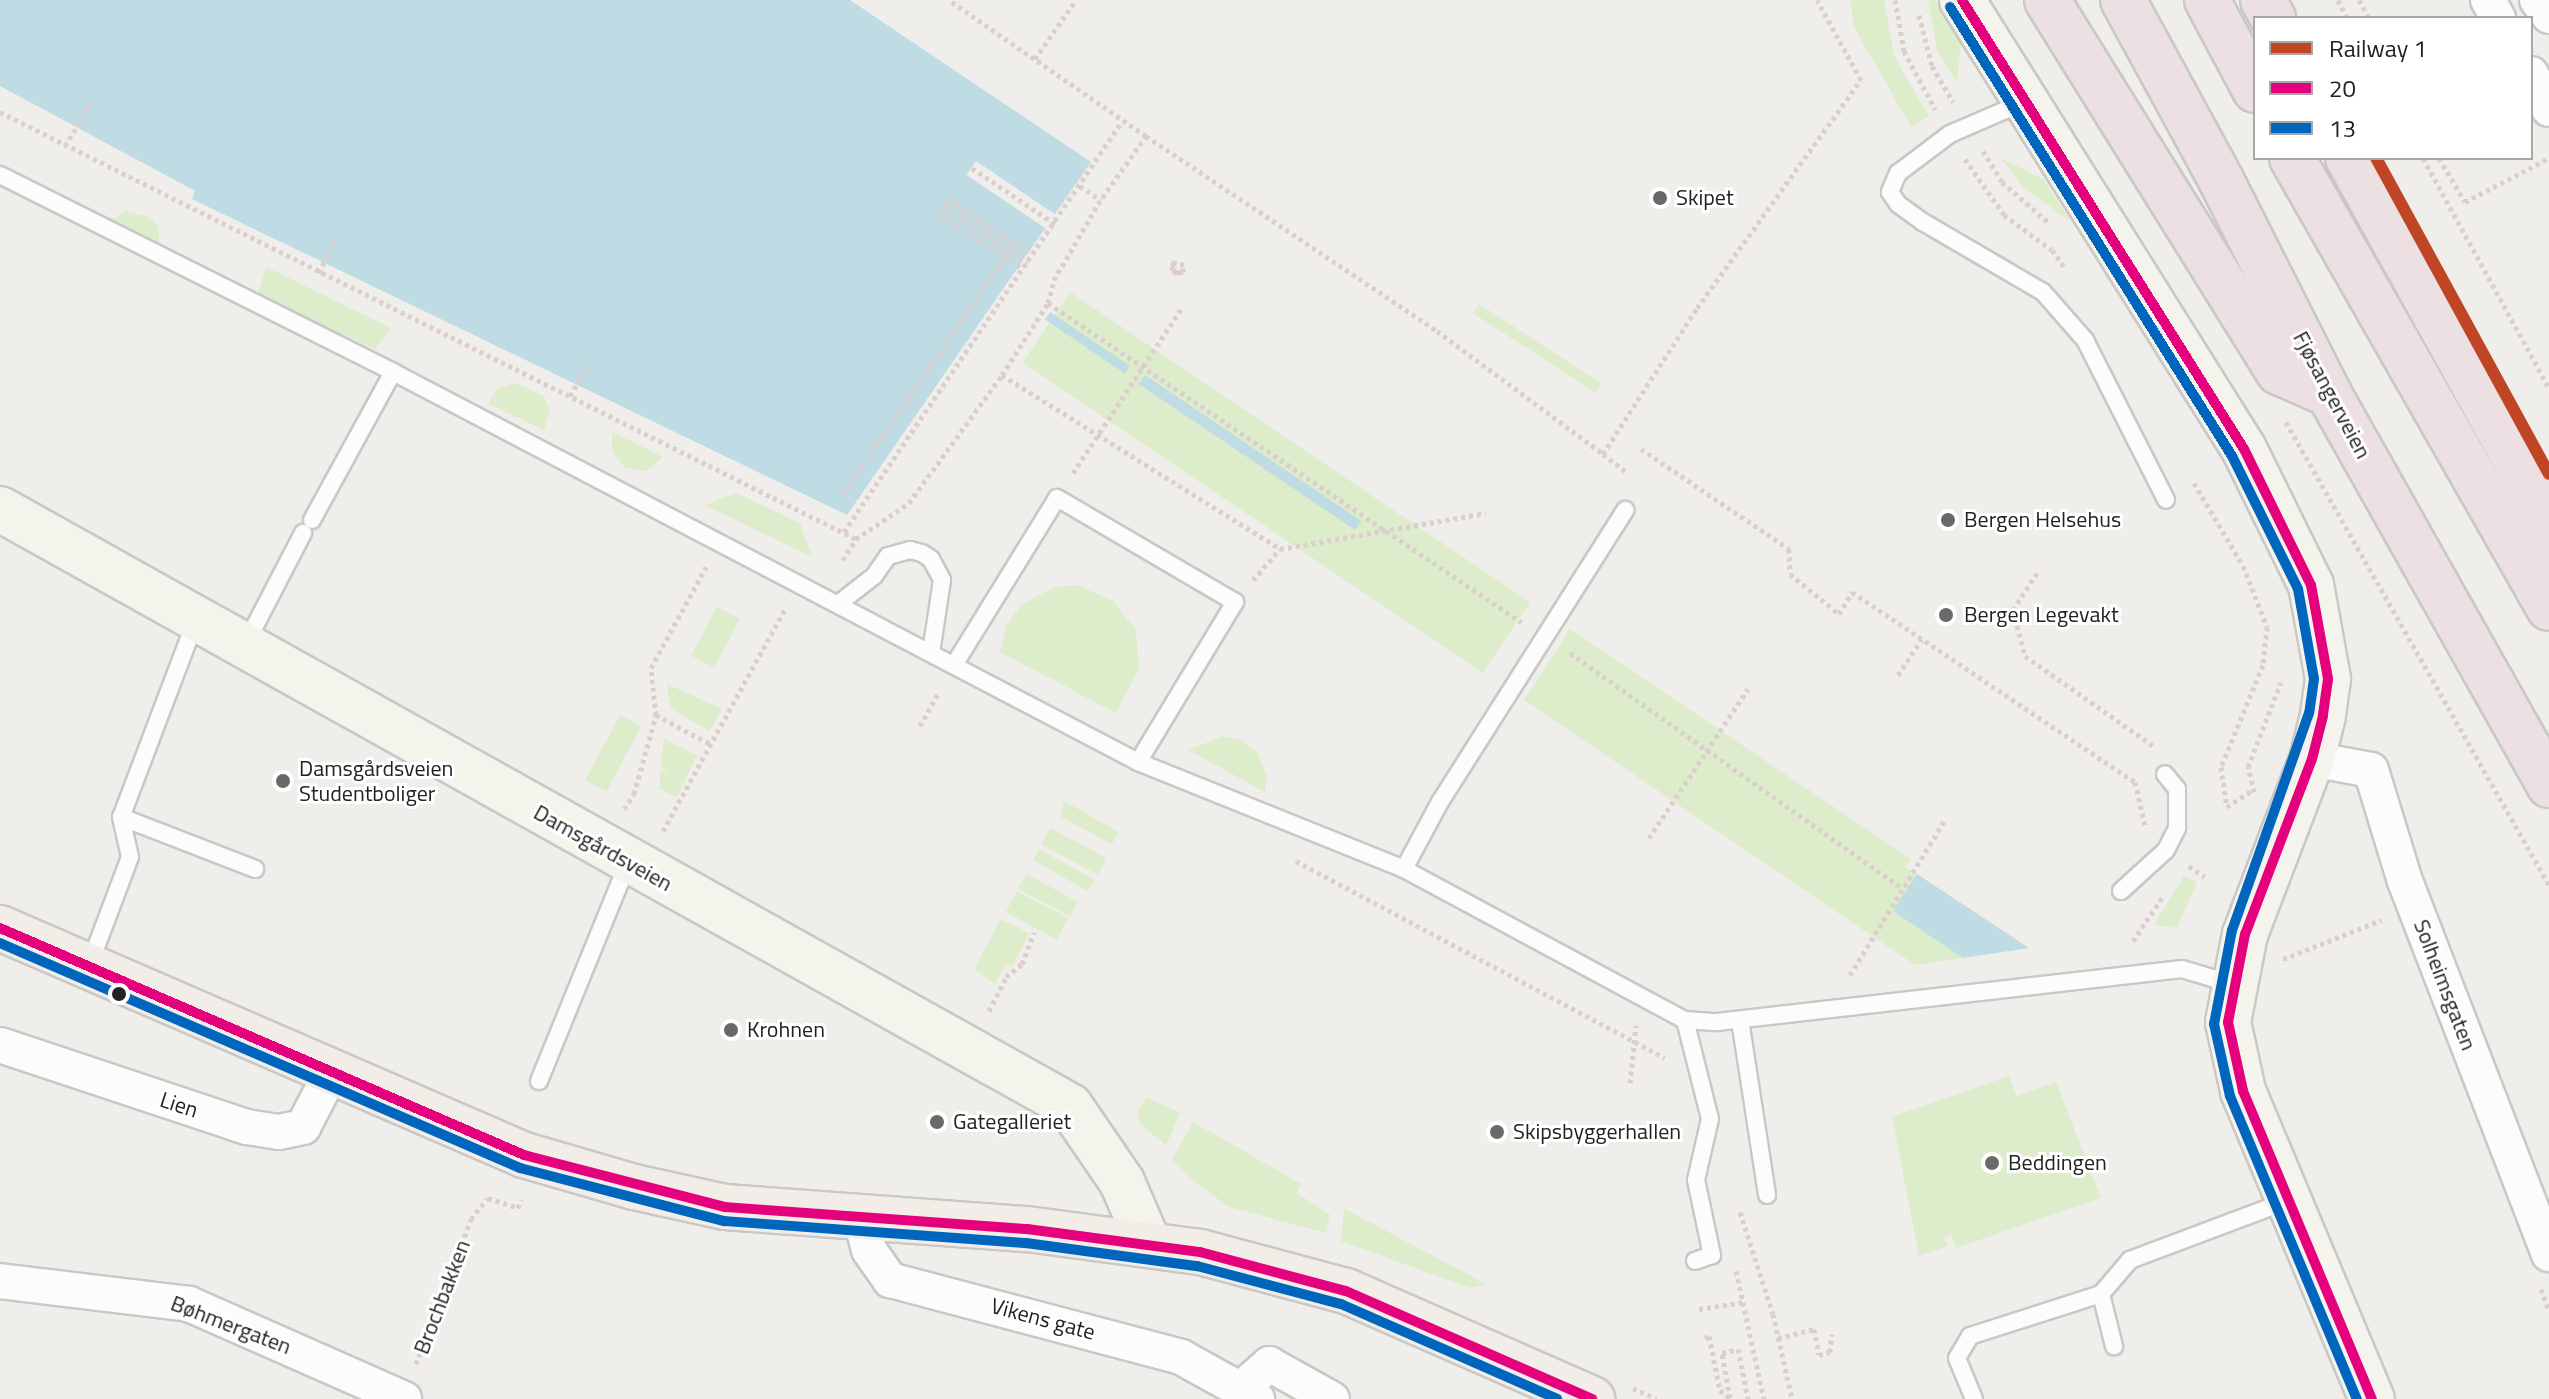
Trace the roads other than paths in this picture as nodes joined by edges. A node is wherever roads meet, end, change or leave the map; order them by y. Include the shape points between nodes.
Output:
1 (1962, 0) edge
2 (2047, 0) edge
3 (2123, 0) edge
4 (2207, 0) edge
5 (2537, 0) edge
6 (2549, 16) edge
7 (2533, 78) edge
8 (2253, 86) edge
9 (2025, 101) junction
10 (2549, 109) edge
11 (2293, 160) edge
12 (2349, 160) edge
13 (0, 175) edge
14 (393, 372) junction
15 (2329, 394) junction
16 (2166, 500) dead end
17 (0, 509) edge
18 (1625, 510) dead end
19 (831, 600) junction
20 (2544, 600) edge
21 (197, 618) junction
22 (243, 648) junction
23 (931, 653) junction
24 (954, 665) junction
25 (2312, 759) junction
26 (1138, 762) junction
27 (2165, 774) dead end
28 (2549, 785) edge
29 (121, 817) junction
30 (255, 869) dead end
31 (1404, 869) junction
32 (625, 870) dead end
33 (2121, 891) dead end
34 (0, 928) edge
35 (88, 968) junction
36 (2232, 984) junction
37 (1685, 1020) junction
38 (1740, 1020) junction
39 (0, 1045) edge
40 (331, 1073) junction
41 (539, 1081) dead end
42 (1767, 1195) dead end
43 (2288, 1201) junction
44 (860, 1216) junction
45 (1148, 1242) junction
46 (2549, 1254) edge
47 (1695, 1261) dead end
48 (0, 1281) edge
49 (2101, 1294) junction
50 (2114, 1346) dead end
51 (408, 1388) edge
52 (1250, 1393) edge
53 (1332, 1399) edge
54 (1592, 1399) edge
55 (1974, 1399) edge
56 (2372, 1399) edge

1 - 9 main road
2 - 15 highway via 2279,372
3 - 15 highway, Fjøsangerveien
4 - 8 highway
5 - 6 street
7 - 10 street
9 - 16 lane via 1950,134 1908,163 1890,192 1923,222 2043,292 2085,340
9 - 25 main road via 2244,449 2287,529 2311,585 2325,640 2328,679
11 - 20 highway
12 - 20 highway via 2545,513
13 - 14 lane
14 - 19 lane
14 - 22 lane
15 - 28 highway, Fjøsangerveien
17 - 21 main road, Damsgårdsveien
18 - 31 lane
19 - 23 lane
19 - 23 lane via 874,576 888,556 910,550 922,553 942,580
21 - 22 main road, Damsgårdsveien
21 - 29 lane
22 - 45 main road, Damsgårdsveien via 1070,1106 1122,1182
23 - 24 lane
24 - 26 lane
24 - 26 lane via 1057,498 1235,602
25 - 36 main road via 2245,934
25 - 46 street, Solheimsgaten via 2371,770 2405,881
26 - 31 lane
27 - 33 lane via 2177,789 2177,828 2166,850
29 - 30 lane
29 - 35 lane via 130,857
31 - 37 lane
32 - 41 lane
34 - 35 main road
35 - 40 main road
36 - 38 lane via 2182,969
36 - 43 main road via 2232,1058
37 - 38 lane
37 - 47 lane via 1710,1119 1696,1180 1712,1255
38 - 42 lane
39 - 40 street, Lien via 247,1127 279,1132 303,1127
40 - 44 main road via 524,1155 634,1187 725,1207
43 - 49 lane via 2130,1260
43 - 56 main road
44 - 45 main road
44 - 52 street, Vikens gate via 869,1250 890,1280 1157,1350
45 - 54 main road via 1346,1291
48 - 51 street, Bøhmergaten via 189,1304
49 - 50 lane
49 - 55 lane via 1970,1336 1957,1358
52 - 53 street via 1269,1364

